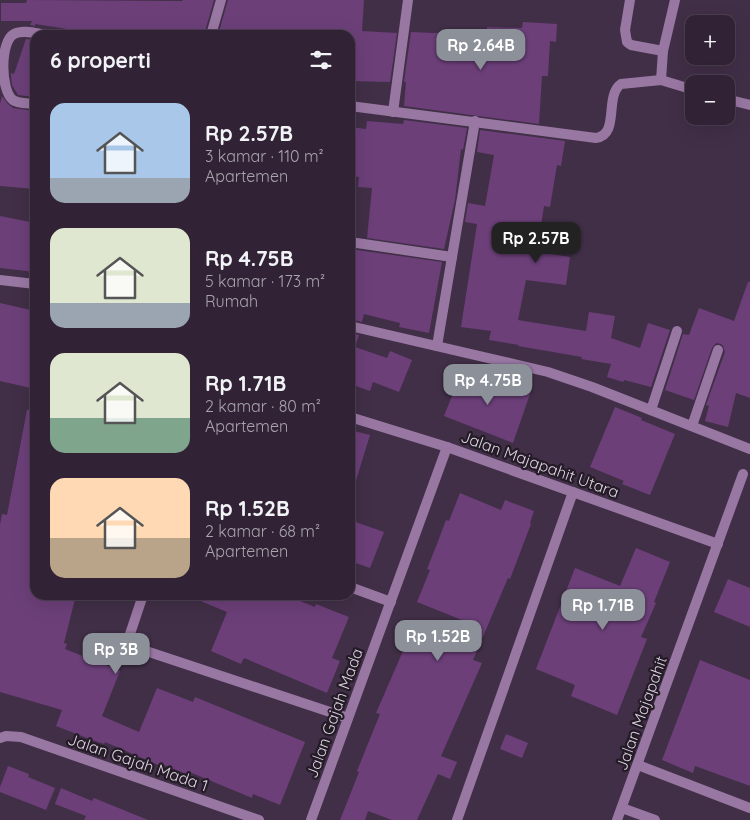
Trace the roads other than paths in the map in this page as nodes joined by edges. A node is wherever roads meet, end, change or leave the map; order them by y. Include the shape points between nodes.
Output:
1 (221, 0) edge
2 (408, 0) edge
3 (630, 0) edge
4 (675, 0) edge
5 (212, 30) edge
6 (30, 33) edge
7 (663, 51) junction
8 (661, 80) junction
9 (685, 87) edge
10 (735, 101) edge
11 (30, 104) edge
12 (750, 105) edge
13 (355, 107) edge
14 (393, 112) junction
15 (475, 121) junction
16 (355, 243) edge
17 (452, 257) junction
18 (0, 280) edge
19 (30, 283) edge
20 (355, 327) edge
21 (677, 331) dead end
22 (437, 346) junction
23 (718, 350) dead end
24 (651, 410) junction
25 (355, 419) edge
26 (692, 426) junction
27 (447, 447) junction
28 (750, 449) edge
29 (743, 474) dead end
30 (573, 492) junction
31 (718, 544) junction
32 (355, 589) edge
33 (141, 600) edge
34 (391, 602) junction
35 (348, 718) junction
36 (3, 737) edge
37 (638, 765) junction
38 (622, 808) junction
39 (750, 808) edge
40 (259, 820) edge
41 (311, 820) edge
42 (457, 820) edge
43 (617, 820) edge
44 (655, 820) edge

1 - 5 street
2 - 14 street
3 - 7 street via 625,40 631,45
4 - 7 street
6 - 11 street via 8,38 4,48 3,84 6,94 14,102
7 - 8 street
8 - 9 street
8 - 15 street via 617,86 608,131 601,137
10 - 12 street
13 - 14 street
14 - 15 street
15 - 17 street
16 - 17 street
17 - 22 street
18 - 19 street
20 - 22 street
21 - 24 street
22 - 24 street via 548,372
23 - 26 street
24 - 26 street
25 - 27 street, Jalan Majapahit Utara
26 - 28 street
27 - 30 street, Jalan Majapahit Utara
27 - 34 street, Jalan Gajah Mada
29 - 31 street, Jalan Majapahit
30 - 31 street, Jalan Majapahit Utara
30 - 42 street
31 - 37 street, Jalan Majapahit
32 - 34 street
33 - 35 street via 130,630 130,642 134,647
34 - 35 street, Jalan Gajah Mada
35 - 41 street, Jalan Gajah Mada
36 - 40 street, Jalan Gajah Mada 1 via 21,737
37 - 38 street, Jalan Majapahit
37 - 39 street
38 - 43 street, Jalan Majapahit
38 - 44 street

